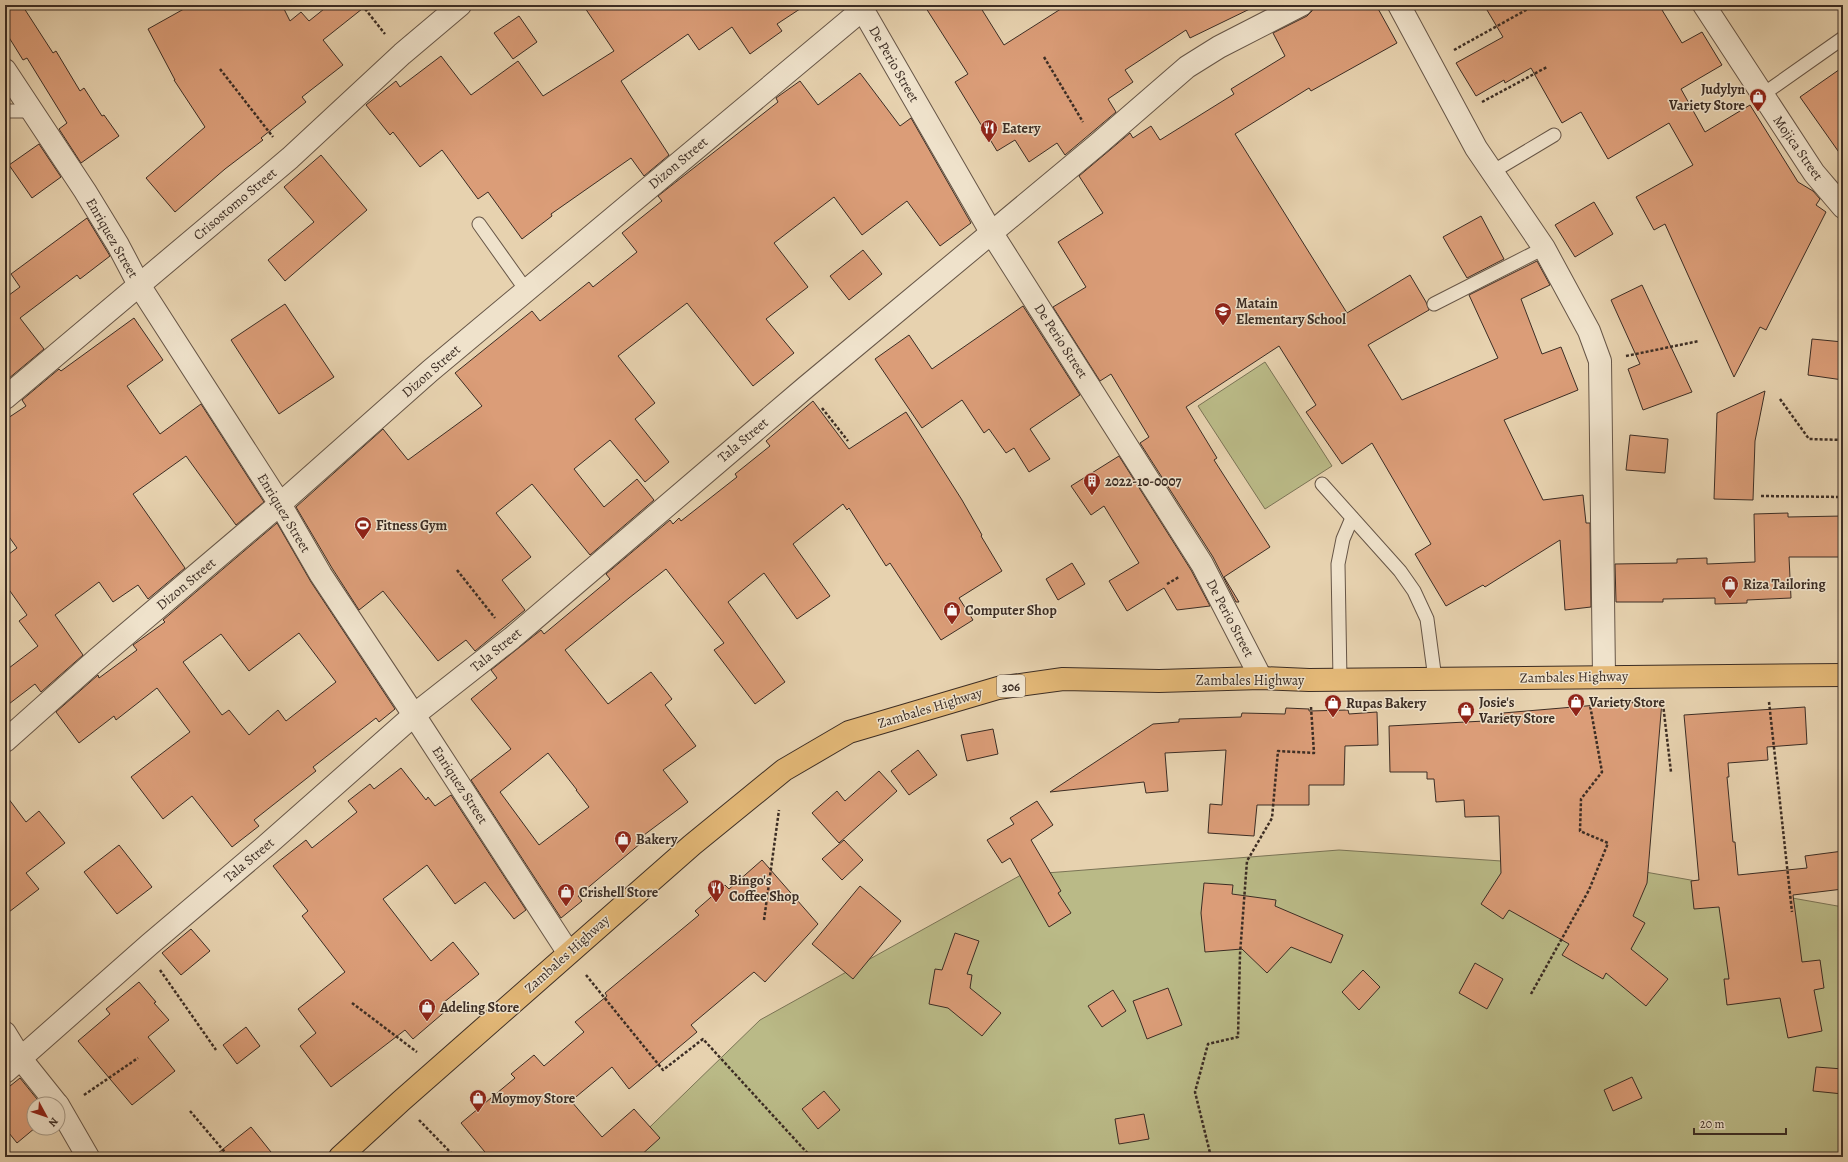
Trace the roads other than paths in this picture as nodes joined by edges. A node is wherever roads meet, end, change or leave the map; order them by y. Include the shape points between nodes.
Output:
1 (460, 5) edge
2 (1301, 5) edge
3 (1399, 5) edge
4 (1704, 5) edge
5 (861, 7) edge
6 (1843, 38) edge
7 (5, 70) edge
8 (1762, 95) junction
9 (5, 111) edge
10 (32, 111) junction
11 (1554, 135) dead end
12 (1492, 172) junction
13 (1843, 207) edge
14 (479, 224) dead end
15 (991, 232) junction
16 (1544, 248) junction
17 (139, 285) junction
18 (526, 290) junction
19 (1434, 304) dead end
20 (5, 398) edge
21 (1322, 484) dead end
22 (280, 504) junction
23 (1352, 518) junction
24 (1843, 675) edge
25 (1594, 676) junction
26 (1261, 678) junction
27 (1434, 679) junction
28 (1340, 680) junction
29 (414, 715) junction
30 (5, 741) edge
31 (568, 952) junction
32 (5, 1033) edge
33 (13, 1066) edge
34 (47, 1096) edge
35 (66, 1119) edge
36 (88, 1157) edge
37 (340, 1157) edge

1 - 17 street, Crisostomo Street via 402,54 290,158
2 - 15 street, Tala Street via 1219,47 1187,67
3 - 12 street via 1458,116
4 - 8 street, Mojica Street
5 - 15 street, De Perio Street
5 - 18 street, Dizon Street
6 - 8 lane
7 - 10 street, Enriquez Street
8 - 13 street, Mojica Street via 1814,173
9 - 10 lane
10 - 17 street, Enriquez Street via 114,238
11 - 12 lane
12 - 16 street
14 - 18 lane
15 - 26 street, De Perio Street via 1202,564
15 - 29 street, Tala Street via 512,638
16 - 19 lane
16 - 25 street via 1589,331 1600,361
17 - 20 street, Crisostomo Street
17 - 22 street, Enriquez Street
18 - 22 street, Dizon Street
21 - 23 lane
22 - 29 street, Enriquez Street via 321,575
22 - 30 street, Dizon Street
23 - 27 lane via 1400,571 1414,591 1427,619
23 - 28 lane via 1343,539 1338,564
24 - 25 main road, Zambales Highway / 306
25 - 27 main road, Zambales Highway / 306
26 - 28 main road, Zambales Highway / 306
26 - 31 main road, Zambales Highway / 306 via 1159,681 1063,679 998,688 849,732 784,770
27 - 28 main road, Zambales Highway / 306
29 - 31 street, Enriquez Street
29 - 33 street, Tala Street
31 - 37 main road, Zambales Highway / 306
32 - 33 street
33 - 34 street
35 - 36 street

